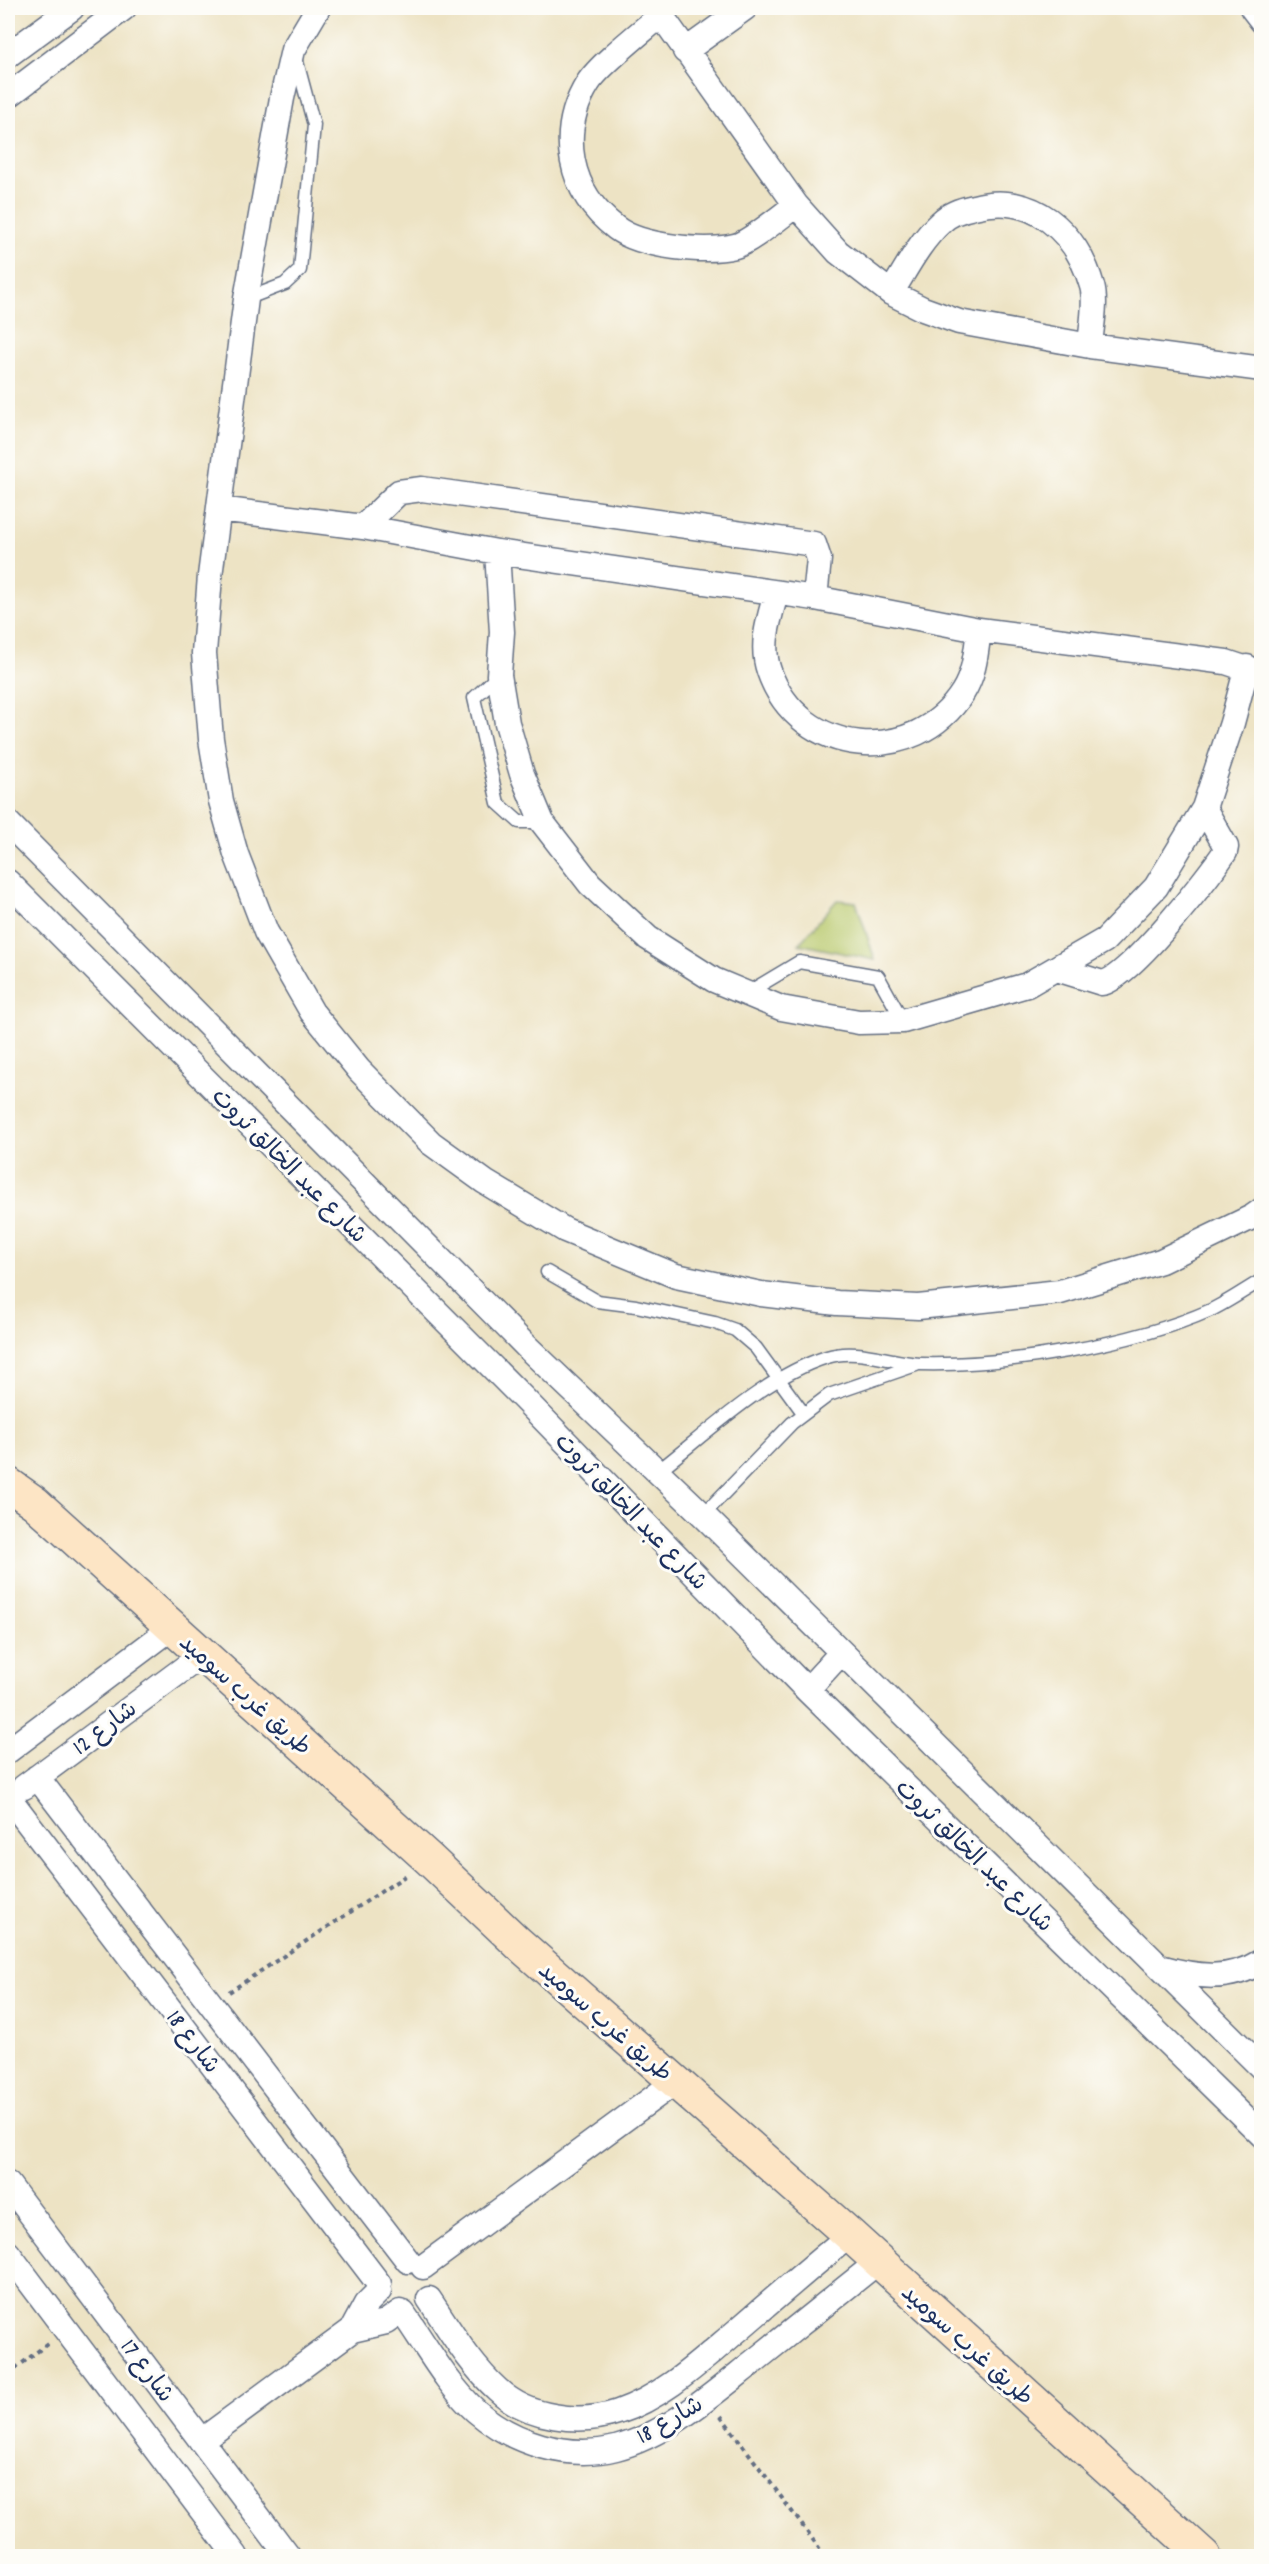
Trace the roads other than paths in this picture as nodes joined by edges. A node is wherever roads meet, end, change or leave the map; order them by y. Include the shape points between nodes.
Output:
1 (72, 8) edge
2 (124, 8) edge
3 (318, 8) edge
4 (745, 8) edge
5 (1252, 8) edge
6 (659, 11) edge
7 (1262, 21) edge
8 (293, 50) junction
9 (686, 51) junction
10 (8, 56) edge
11 (8, 96) edge
12 (796, 205) junction
13 (891, 292) junction
14 (246, 298) junction
15 (1090, 346) junction
16 (1262, 369) edge
17 (219, 509) junction
18 (363, 527) junction
19 (497, 552) junction
20 (776, 594) junction
21 (815, 598) junction
22 (979, 630) junction
23 (1256, 667) edge
24 (500, 675) junction
25 (1204, 808) junction
26 (542, 822) junction
27 (8, 823) edge
28 (8, 882) edge
29 (1058, 969) junction
30 (747, 993) junction
31 (903, 1021) junction
32 (1262, 1210) edge
33 (547, 1272) dead end
34 (1262, 1280) edge
35 (920, 1364) junction
36 (780, 1380) junction
37 (804, 1414) junction
38 (658, 1471) junction
39 (8, 1484) edge
40 (703, 1515) junction
41 (173, 1627) junction
42 (840, 1654) junction
43 (201, 1655) junction
44 (807, 1690) junction
45 (8, 1751) edge
46 (37, 1777) junction
47 (8, 1798) edge
48 (1262, 1961) edge
49 (1157, 1966) junction
50 (1262, 2068) edge
51 (675, 2082) junction
52 (1262, 2135) edge
53 (8, 2184) edge
54 (850, 2235) junction
55 (8, 2253) edge
56 (878, 2262) junction
57 (415, 2264) junction
58 (379, 2288) junction
59 (429, 2299) junction
60 (401, 2312) junction
61 (352, 2330) junction
62 (201, 2440) junction
63 (236, 2556) edge
64 (288, 2556) edge
65 (1204, 2556) edge

1 - 10 street
2 - 11 street
3 - 8 street
4 - 9 street
5 - 7 street
6 - 9 street
6 - 12 street via 589,81 574,113 570,148 574,175 592,205 617,229 641,239 710,249 738,245
8 - 14 street
8 - 14 lane via 314,125 300,270 285,284
9 - 12 street
12 - 13 street via 838,252
13 - 15 street via 959,322
13 - 15 street via 942,220 995,201 1040,212 1071,240 1086,267 1093,290
14 - 17 street
15 - 16 street
17 - 18 street
17 - 32 street via 204,653 211,739 221,801 236,854 266,932 312,1012 359,1070 431,1143 485,1182 566,1230 676,1276 761,1294 837,1304 918,1307 1060,1293 1161,1261
18 - 19 street
18 - 21 street via 399,492 422,489 814,544 819,559
19 - 20 street
19 - 24 street via 502,632
20 - 21 street
20 - 22 street via 765,631 769,670 786,704 815,730 851,743 890,742 926,728 949,710 973,671
21 - 22 street
22 - 23 street
23 - 25 street via 1232,723
24 - 26 street via 507,723
24 - 26 lane via 474,698 498,804 519,822
25 - 29 street via 1156,887 1105,940
25 - 29 street via 1226,847 1225,852 1205,881 1129,965 1102,983
26 - 30 street via 590,884 648,939 714,980
27 - 38 street, شارع عبد الخالق ثروت via 527,1347
28 - 44 street, شارع عبد الخالق ثروت
29 - 31 street via 1027,985
30 - 31 street via 781,1008 858,1022
30 - 31 lane via 799,962 878,976
33 - 36 lane via 597,1301 735,1330 756,1348
34 - 35 lane via 1211,1310 1130,1337 1018,1359
35 - 36 lane via 867,1354 829,1356
35 - 37 lane via 829,1395
36 - 37 lane
36 - 38 lane
37 - 40 lane
38 - 40 street, شارع عبد الخالق ثروت
39 - 41 street, طريق غرب سوميد via 35,1503
40 - 42 street, شارع عبد الخالق ثروت
41 - 43 street, طريق غرب سوميد
41 - 45 street, شارع 12
42 - 44 street
42 - 49 street, شارع عبد الخالق ثروت
43 - 46 street, شارع 12
43 - 51 street, طريق غرب سوميد
44 - 52 street, شارع عبد الخالق ثروت
46 - 47 street, شارع 12
46 - 57 street, شارع 18
47 - 58 street, شارع 18
48 - 49 street via 1220,1977 1194,1977
49 - 50 street, شارع عبد الخالق ثروت
51 - 54 street, طريق غرب سوميد
51 - 57 street
53 - 62 street, شارع 17
54 - 56 street, طريق غرب سوميد
54 - 59 street, شارع 18 via 688,2372 618,2413 579,2419 545,2415 499,2391 472,2362
55 - 63 street, شارع 17
56 - 60 street, شارع 18 via 708,2398 658,2431 615,2448 576,2452 538,2446 508,2434 475,2410
56 - 65 street, طريق غرب سوميد
57 - 58 street via 396,2262 386,2269
57 - 59 street via 432,2286
58 - 60 street via 387,2305
58 - 61 street
59 - 60 street via 418,2310
60 - 61 street via 386,2322
61 - 62 street
62 - 64 street, شارع 17

